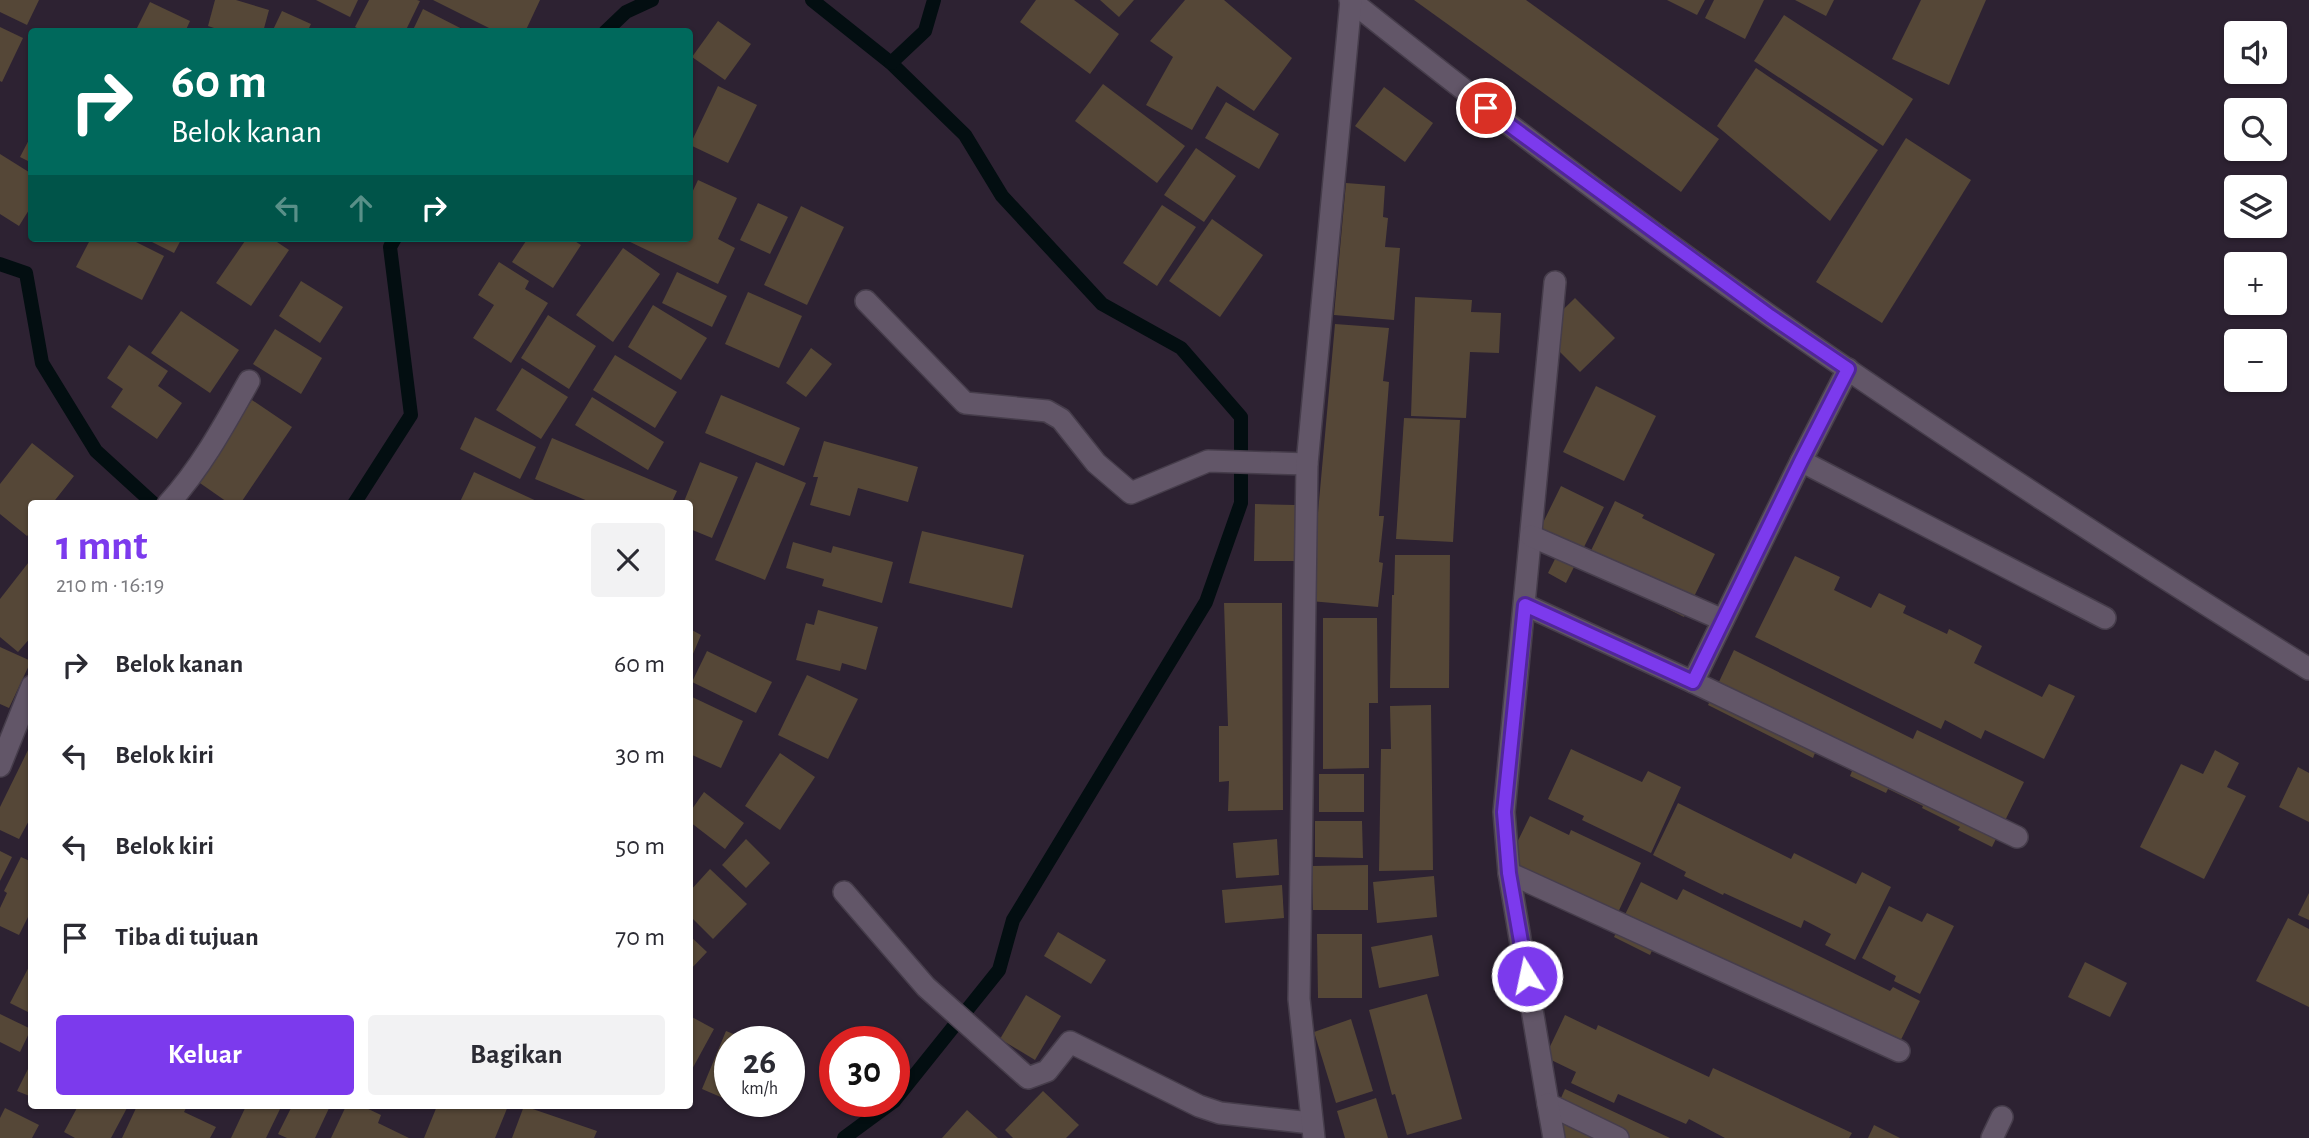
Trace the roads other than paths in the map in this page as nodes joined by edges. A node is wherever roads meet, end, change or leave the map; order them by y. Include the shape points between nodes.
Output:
1 (1351, 0) edge
2 (1555, 282) dead end
3 (866, 301) dead end
4 (1848, 369) junction
5 (249, 381) dead end
6 (1801, 461) junction
7 (1307, 464) junction
8 (174, 497) edge
9 (1531, 536) junction
10 (1525, 605) junction
11 (2105, 618) dead end
12 (1723, 620) junction
13 (2309, 668) edge
14 (1693, 682) junction
15 (28, 696) edge
16 (0, 766) edge
17 (2017, 837) dead end
18 (1509, 873) junction
19 (844, 892) dead end
20 (1899, 1051) dead end
21 (1548, 1104) junction
22 (2002, 1117) dead end
23 (1313, 1130) edge
24 (1554, 1138) edge
25 (1618, 1138) edge
26 (1992, 1138) edge

1 - 4 street via 1506,123
1 - 7 street
2 - 9 street
3 - 7 street via 965,403 1046,411 1061,419 1097,463 1131,493 1208,461
4 - 6 street
4 - 13 street via 2149,569
5 - 8 street via 221,432
6 - 11 street
6 - 12 street
7 - 23 street via 1299,999
9 - 10 street
9 - 12 street
10 - 14 street
10 - 18 street via 1504,812
12 - 14 street
14 - 17 street
15 - 16 street
18 - 20 street
18 - 21 street
19 - 23 street via 926,988 1028,1079 1047,1071 1070,1042 1199,1106
21 - 24 street
21 - 25 street
22 - 26 street

